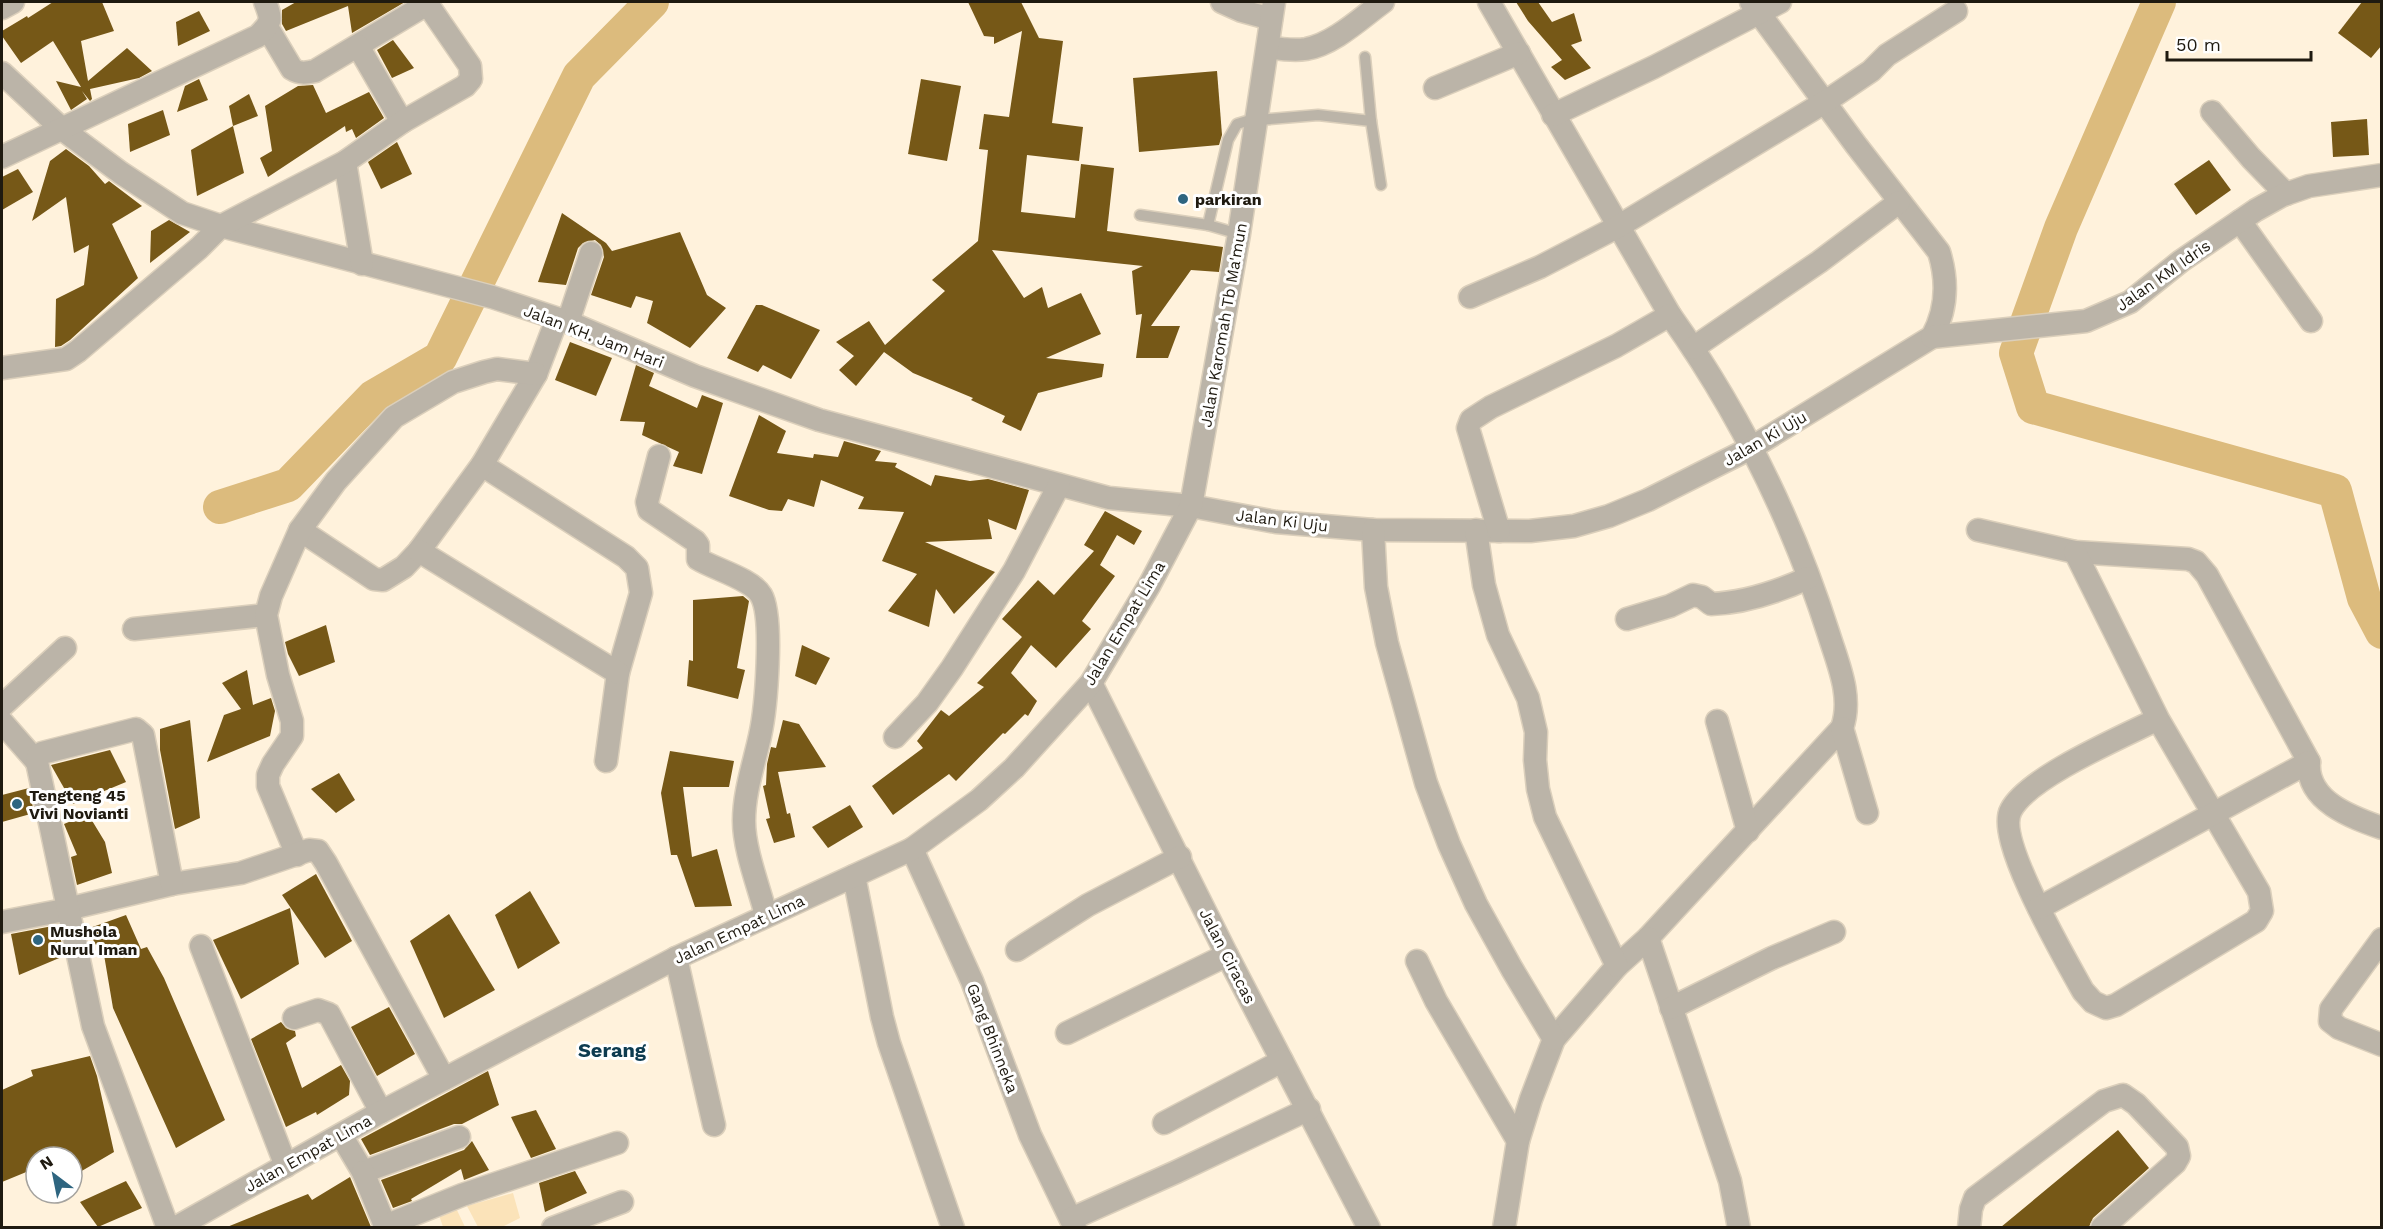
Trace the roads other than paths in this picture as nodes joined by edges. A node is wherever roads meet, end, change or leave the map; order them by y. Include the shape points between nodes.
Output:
1 (13, 2) edge
2 (266, 2) edge
3 (1222, 2) edge
4 (1383, 2) edge
5 (1489, 2) edge
6 (1780, 2) edge
7 (426, 3) edge
8 (1756, 7) edge
9 (2, 8) edge
10 (1273, 10) edge
11 (1956, 11) dead end
12 (267, 27) junction
13 (358, 46) junction
14 (1268, 46) junction
15 (1519, 53) junction
16 (1365, 57) dead end
17 (2, 74) edge
18 (1435, 88) dead end
19 (1825, 102) junction
20 (2212, 112) dead end
21 (1553, 115) junction
22 (1257, 120) junction
23 (402, 122) junction
24 (1371, 122) junction
25 (62, 129) junction
26 (2, 157) edge
27 (345, 162) junction
28 (2380, 169) edge
29 (1381, 185) dead end
30 (2286, 194) junction
31 (1899, 202) junction
32 (1140, 216) dead end
33 (2240, 221) junction
34 (1208, 225) junction
35 (221, 226) junction
36 (1619, 226) junction
37 (1239, 234) junction
38 (591, 253) dead end
39 (368, 266) junction
40 (1470, 297) dead end
41 (1670, 315) junction
42 (562, 320) junction
43 (2311, 321) dead end
44 (1932, 337) junction
45 (1693, 348) junction
46 (2, 368) edge
47 (536, 375) junction
48 (1751, 448) junction
49 (659, 456) dead end
50 (482, 465) junction
51 (1059, 485) junction
52 (1191, 506) junction
53 (300, 530) junction
54 (1373, 530) junction
55 (1476, 530) junction
56 (1978, 530) dead end
57 (1500, 531) junction
58 (419, 551) junction
59 (2075, 552) junction
60 (1808, 578) junction
61 (266, 615) junction
62 (1627, 619) dead end
63 (134, 629) dead end
64 (65, 648) dead end
65 (618, 673) junction
66 (1091, 683) junction
67 (2, 706) edge
68 (2158, 719) junction
69 (1717, 721) dead end
70 (2, 722) edge
71 (1842, 728) junction
72 (895, 737) dead end
73 (606, 761) dead end
74 (37, 762) junction
75 (2309, 762) junction
76 (1867, 813) dead end
77 (2215, 814) junction
78 (2382, 828) edge
79 (1748, 831) junction
80 (912, 849) junction
81 (297, 855) junction
82 (1180, 857) junction
83 (854, 876) junction
84 (172, 884) junction
85 (67, 908) junction
86 (2038, 908) junction
87 (766, 915) junction
88 (2, 922) edge
89 (1834, 932) dead end
90 (1648, 938) junction
91 (2382, 939) edge
92 (201, 946) dead end
93 (1017, 950) dead end
94 (1227, 955) junction
95 (676, 958) junction
96 (1417, 961) dead end
97 (1617, 966) junction
98 (1671, 1008) junction
99 (294, 1018) dead end
100 (1067, 1033) dead end
101 (1554, 1040) junction
102 (2382, 1045) edge
103 (1282, 1061) junction
104 (444, 1079) junction
105 (1309, 1108) junction
106 (381, 1112) junction
107 (1164, 1123) dead end
108 (714, 1125) dead end
109 (341, 1134) junction
110 (459, 1137) dead end
111 (1518, 1141) junction
112 (617, 1143) dead end
113 (286, 1167) junction
114 (363, 1172) junction
115 (622, 1202) dead end
116 (1073, 1223) edge
117 (168, 1227) edge
118 (175, 1227) edge
119 (385, 1227) edge
120 (553, 1227) edge
121 (953, 1227) edge
122 (1369, 1227) edge
123 (1504, 1227) edge
124 (1739, 1227) edge
125 (1969, 1227) edge
126 (2102, 1227) edge

1 - 9 street
2 - 12 street via 271,18
3 - 10 street via 1242,11
4 - 14 street via 1327,41 1308,49
5 - 15 street
6 - 8 street
7 - 13 street
7 - 23 street via 470,66 471,79 453,94
8 - 19 street
8 - 21 street via 1654,67
10 - 14 street, Jalan Karomah Tb Ma'mun
11 - 19 street via 1887,55 1871,71
12 - 13 street via 298,73 315,71
12 - 25 street via 258,36
13 - 23 street
14 - 22 street, Jalan Karomah Tb Ma'mun
15 - 18 street
15 - 21 street
16 - 24 lane
17 - 25 street, Jalan KH. Jam Hari
19 - 31 street
19 - 36 street
20 - 30 street
21 - 36 street
22 - 24 lane via 1318,116
22 - 34 lane via 1237,124 1231,132
22 - 37 street, Jalan Karomah Tb Ma'mun
23 - 27 street
24 - 29 lane
25 - 26 street
25 - 35 street, Jalan KH. Jam Hari via 183,213
27 - 35 street
27 - 39 street
28 - 30 street, Jalan KM Idris
30 - 33 street, Jalan KM Idris
31 - 44 street via 1939,252 1946,272 1941,321
31 - 45 street
32 - 34 lane
33 - 43 street
33 - 44 street, Jalan KM Idris via 2130,302 2086,321
34 - 37 lane
35 - 39 street, Jalan KH. Jam Hari
35 - 46 street via 66,359
36 - 40 street via 1540,267
36 - 41 street
37 - 52 street, Jalan Karomah Tb Ma'mun
38 - 42 street
39 - 42 street, Jalan KH. Jam Hari via 492,297
41 - 45 street
41 - 57 street via 1471,420 1468,428
42 - 47 street
42 - 51 street, Jalan KH. Jam Hari via 784,409
44 - 48 street, Jalan Ki Uju
45 - 48 street
47 - 50 street
47 - 53 street via 497,369 484,372 453,382 394,417 336,481
48 - 57 street, Jalan Ki Uju via 1609,516 1574,526
48 - 60 street via 1776,496
49 - 87 street via 647,502 649,510 695,541 698,559 755,587 765,603 769,634 762,722 744,822
50 - 58 street
50 - 65 street via 626,557 637,568 641,593
51 - 52 street, Jalan KH. Jam Hari via 1110,498
51 - 72 street via 1014,572 958,659 927,703
52 - 54 street, Jalan Ki Uju via 1276,522
52 - 66 street, Jalan Empat Lima
53 - 58 street via 374,579 383,580 404,567
53 - 61 street
54 - 55 street, Jalan Ki Uju
54 - 101 street via 1376,587 1387,643 1426,783 1476,904
55 - 57 street, Jalan Ki Uju
55 - 97 street via 1484,585 1498,635 1528,698 1536,732 1534,760 1540,802
56 - 59 street
58 - 65 street
59 - 68 street
59 - 75 street via 2187,558 2196,562 2207,575
60 - 62 street via 1766,595 1728,604 1711,604 1693,596
60 - 71 street via 1843,684 1847,707
61 - 63 street
61 - 81 street via 292,721 292,736 273,764 268,786
64 - 67 street
65 - 73 street
66 - 80 street, Jalan Empat Lima via 1014,768
66 - 82 street, Jalan Ciracas
68 - 77 street
68 - 86 street via 2044,778 2022,795 2009,812 2011,844
69 - 79 street
70 - 74 street
71 - 76 street
71 - 79 street
74 - 84 street via 42,753 140,731
74 - 85 street
75 - 77 street
75 - 78 street via 2310,782 2315,790 2331,804
77 - 86 street
77 - 86 street via 2259,892 2262,911 2256,921 2116,1005 2106,1008 2083,991
79 - 90 street
80 - 83 street, Jalan Empat Lima
80 - 116 street, Gang Bhinneka via 972,981 1030,1135
81 - 84 street via 241,873
81 - 104 street via 318,851 326,862
82 - 93 street via 1088,905
82 - 94 street, Jalan Ciracas
83 - 87 street, Jalan Empat Lima
83 - 121 street via 889,1043
84 - 85 street
85 - 88 street
85 - 117 street via 93,1026
87 - 95 street, Jalan Empat Lima
89 - 98 street
90 - 97 street
90 - 98 street
91 - 102 street via 2331,1009 2330,1022
92 - 113 street
94 - 100 street
94 - 103 street, Jalan Ciracas
95 - 104 street, Jalan Empat Lima
95 - 108 street
96 - 111 street via 1436,1001
97 - 101 street
98 - 124 street via 1730,1181
99 - 106 street via 318,1010 329,1014
101 - 111 street
103 - 105 street, Jalan Ciracas
103 - 107 street
104 - 106 street, Jalan Empat Lima
105 - 116 street
105 - 122 street, Jalan Ciracas
106 - 109 street, Jalan Empat Lima
109 - 113 street, Jalan Empat Lima
109 - 114 street
110 - 114 street
111 - 123 street
112 - 119 street via 462,1195
113 - 118 street, Jalan Empat Lima
114 - 119 street
115 - 120 street
125 - 126 street via 1975,1198 2104,1101 2123,1095 2177,1147 2178,1155 2175,1163

